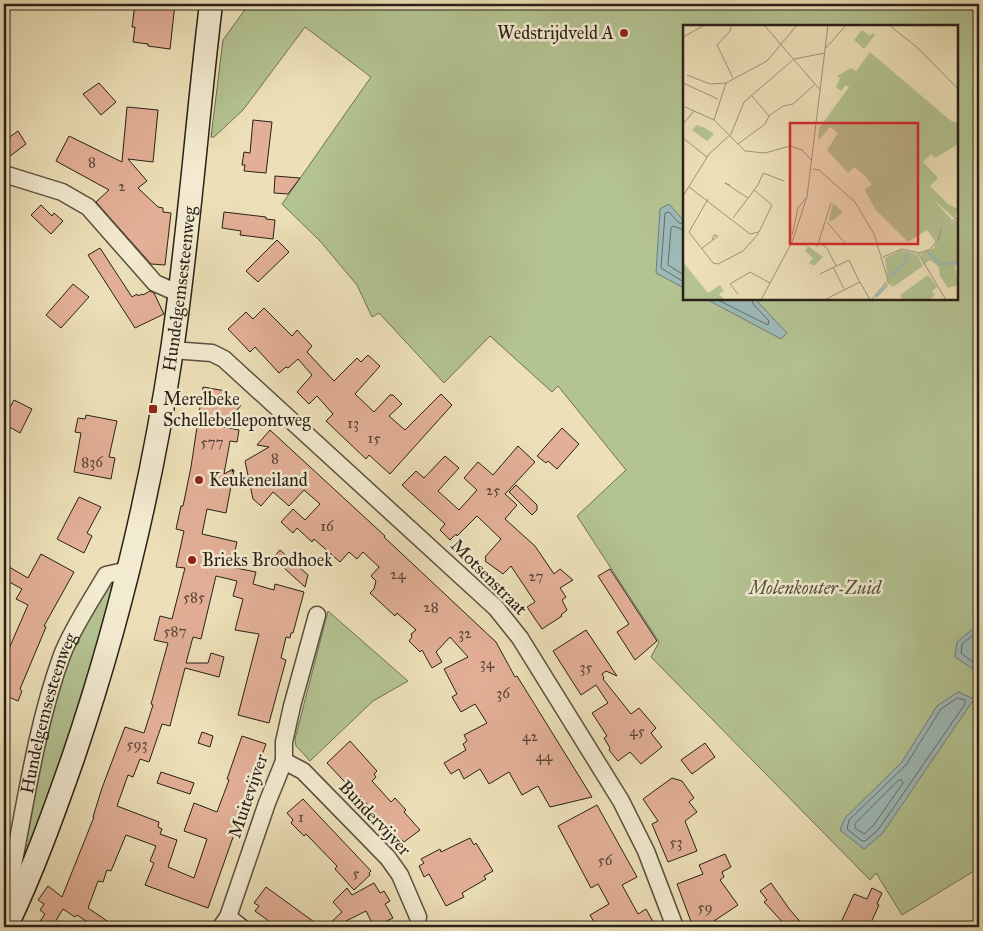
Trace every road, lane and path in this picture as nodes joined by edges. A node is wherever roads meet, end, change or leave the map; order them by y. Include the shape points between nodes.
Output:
1 (212, 4) edge
2 (4, 174) edge
3 (180, 294) junction
4 (172, 350) junction
5 (128, 570) junction
6 (317, 615) dead end
7 (284, 761) junction
8 (418, 917) dead end
9 (10, 919) edge
10 (230, 924) edge
11 (675, 927) edge

1 - 3 main road, Hundelgemsesteenweg
2 - 3 street via 62,192 88,207 155,283
3 - 4 main road, Hundelgemsesteenweg
4 - 5 main road, Hundelgemsesteenweg
4 - 11 street, Motsenstraat via 212,353 224,359 496,608 520,638 621,801 646,851
5 - 9 main road, Hundelgemsesteenweg via 109,647 58,803
5 - 9 street, Hundelgemsesteenweg via 106,575 76,625 51,688 10,881
6 - 7 street, Muitevijver via 292,706 284,742
7 - 8 street, Bundervijver via 303,771 388,858 400,875
7 - 10 street, Muitevijver via 267,803

